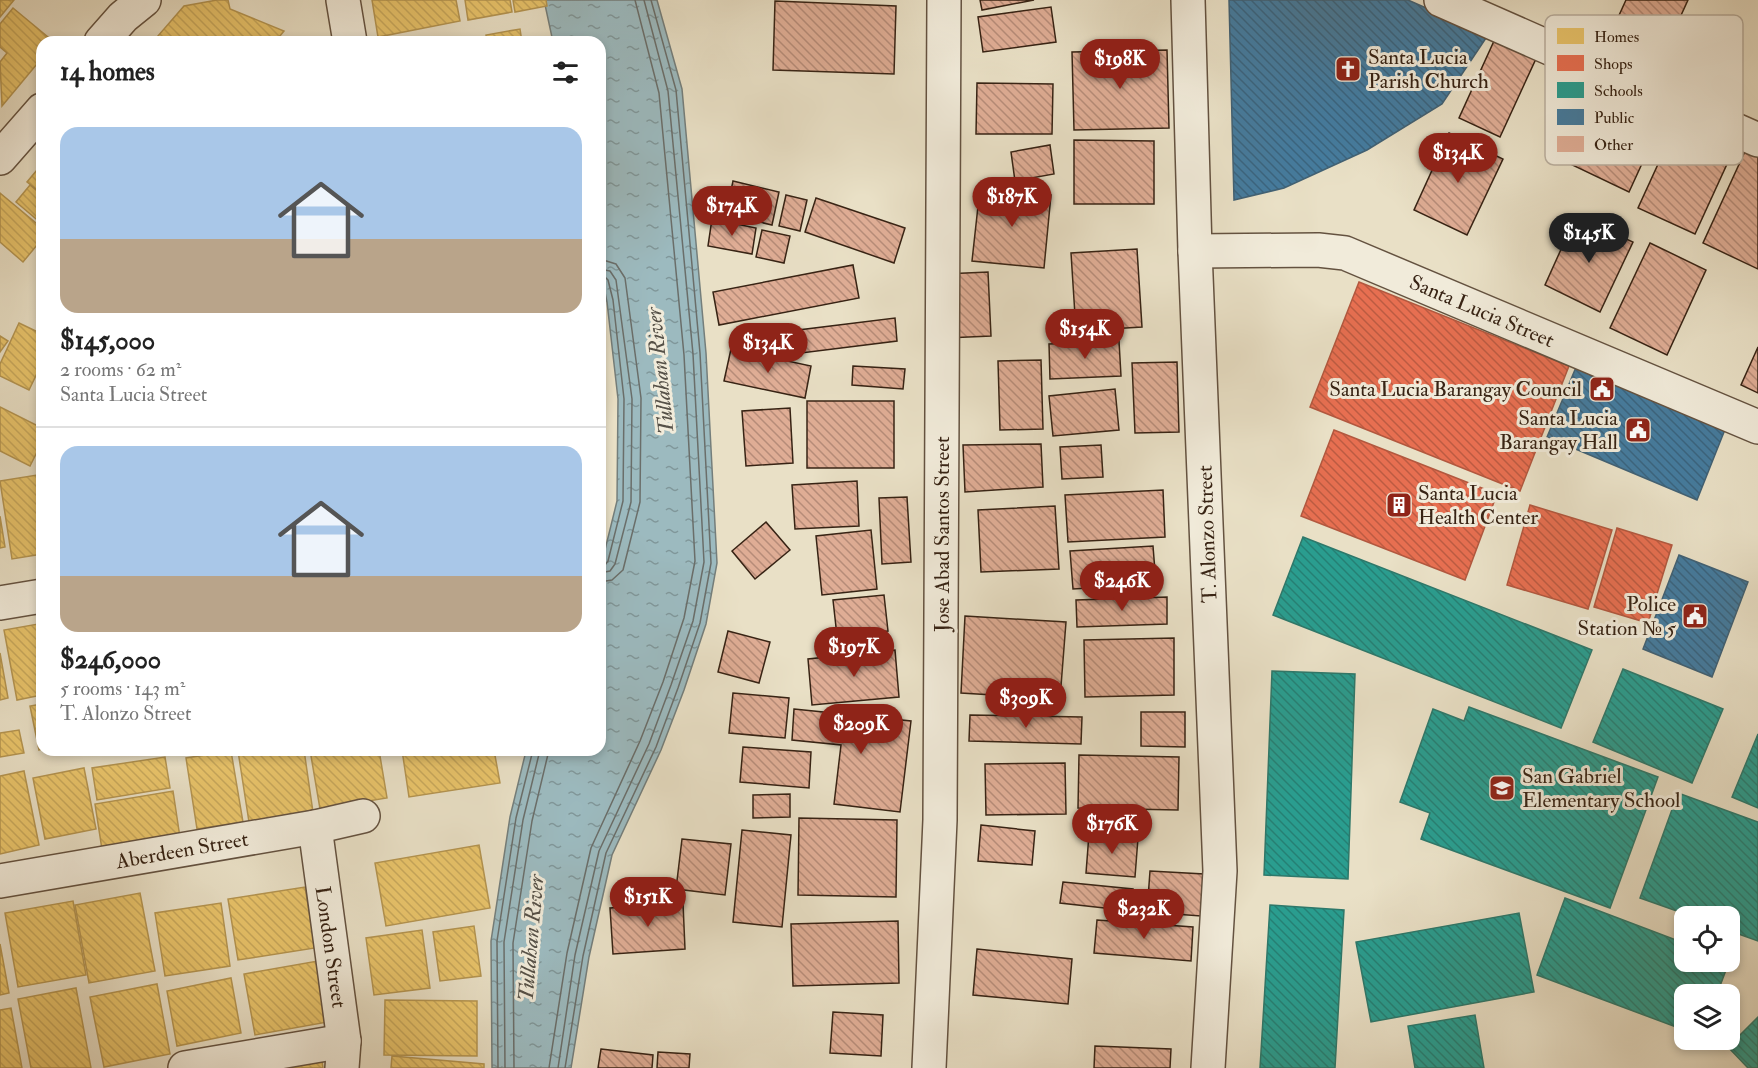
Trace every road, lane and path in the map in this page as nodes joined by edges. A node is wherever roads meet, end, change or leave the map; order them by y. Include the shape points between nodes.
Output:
1 (144, 0) edge
2 (343, 0) edge
3 (944, 0) edge
4 (1188, 0) edge
5 (1441, 0) edge
6 (106, 36) edge
7 (349, 36) edge
8 (1545, 46) edge
9 (36, 117) edge
10 (1743, 134) edge
11 (1758, 141) edge
12 (0, 158) edge
13 (1195, 251) junction
14 (1758, 427) edge
15 (36, 597) edge
16 (0, 603) edge
17 (363, 816) dead end
18 (315, 827) junction
19 (0, 881) edge
20 (343, 1055) edge
21 (185, 1068) edge
22 (929, 1068) edge
23 (1208, 1068) edge

1 - 6 street
2 - 7 street
3 - 22 street, Jose Abad Santos Street via 940,820
4 - 13 street, T. Alonzo Street
5 - 8 street
9 - 12 street
10 - 11 street
13 - 14 street, Santa Lucia Street via 1345,253
13 - 23 street, T. Alonzo Street via 1220,871
15 - 16 street
17 - 18 street, Aberdeen Street
18 - 19 street, Aberdeen Street
18 - 20 street, London Street
20 - 21 street

